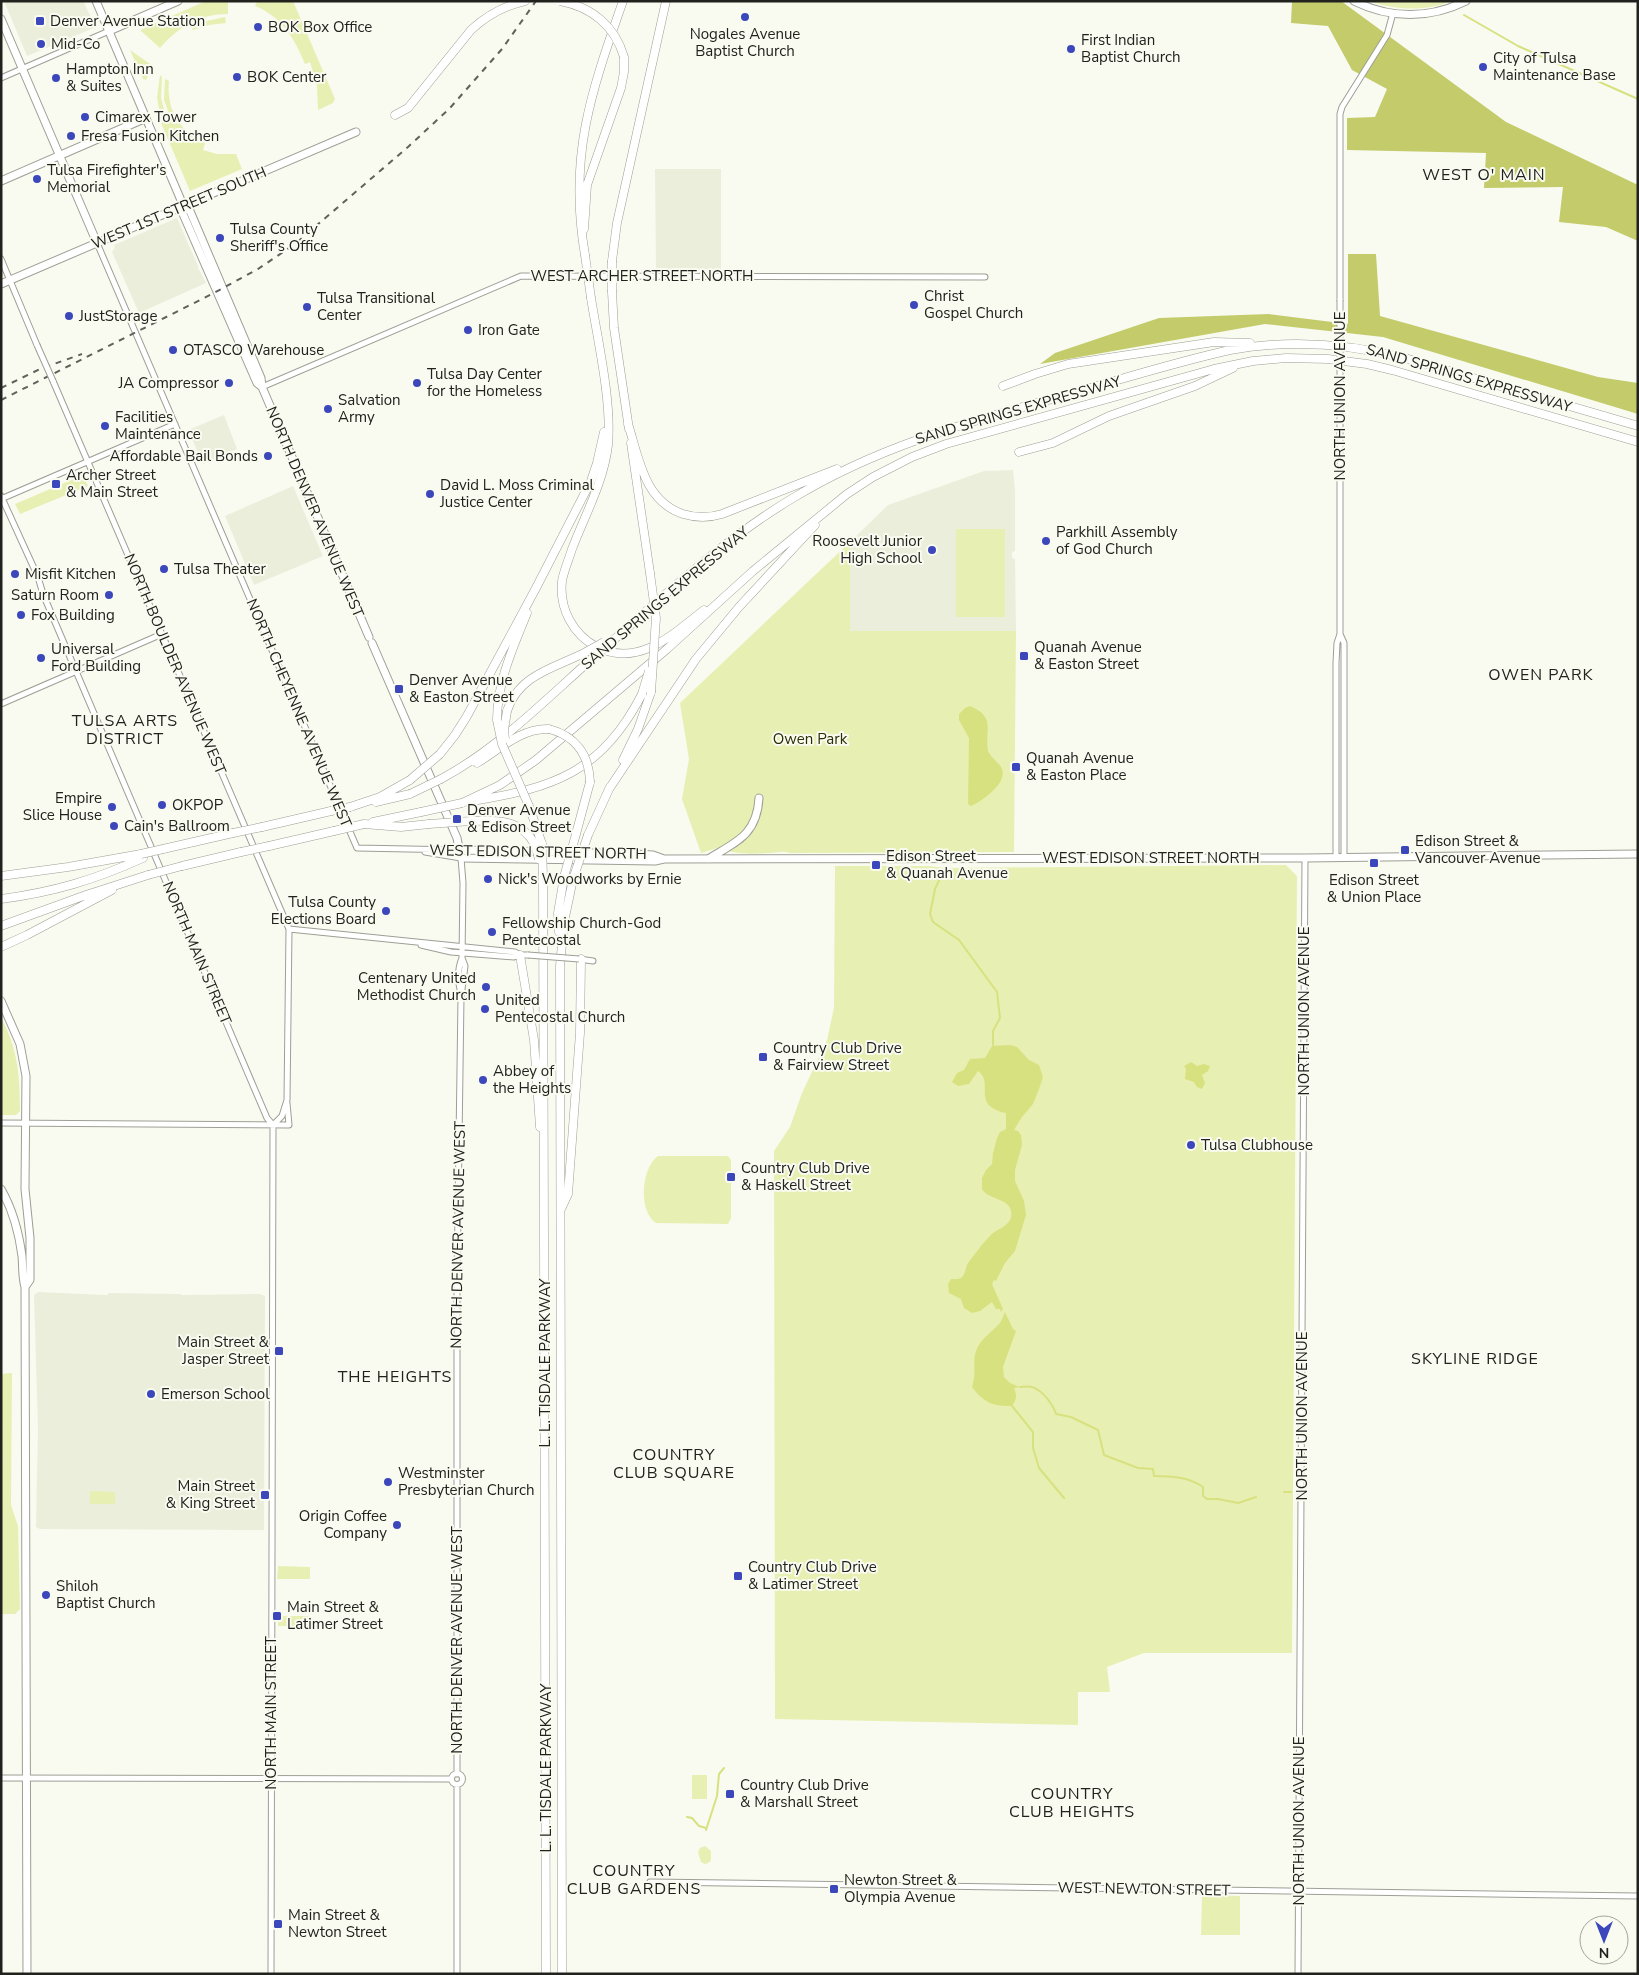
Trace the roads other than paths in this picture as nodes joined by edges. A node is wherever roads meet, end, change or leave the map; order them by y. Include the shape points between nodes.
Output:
1 (96, 1) edge
2 (178, 1) edge
3 (525, 1) edge
4 (560, 1) edge
5 (623, 1) edge
6 (666, 1) edge
7 (1354, 1) edge
8 (1466, 1) edge
9 (1393, 13) junction
10 (1, 19) edge
11 (109, 31) junction
12 (24, 69) junction
13 (1, 78) edge
14 (395, 115) dead end
15 (146, 118) junction
16 (356, 132) dead end
17 (60, 155) junction
18 (1, 181) edge
19 (184, 205) junction
20 (97, 243) junction
21 (583, 245) junction
22 (1, 259) edge
23 (985, 277) dead end
24 (10, 280) junction
25 (1, 284) edge
26 (1274, 344) junction
27 (1245, 363) junction
28 (1003, 386) dead end
29 (262, 387) junction
30 (607, 409) junction
31 (175, 424) junction
32 (628, 424) junction
33 (1638, 426) edge
34 (1638, 442) edge
35 (1019, 452) dead end
36 (881, 453) junction
37 (88, 462) junction
38 (2, 498) edge
39 (838, 502) junction
40 (754, 571) junction
41 (536, 588) junction
42 (162, 634) junction
43 (656, 634) junction
44 (607, 643) junction
45 (76, 671) junction
46 (1, 704) edge
47 (509, 758) junction
48 (441, 779) junction
49 (609, 789) junction
50 (759, 798) dead end
51 (462, 803) junction
52 (350, 807) junction
53 (364, 824) junction
54 (357, 848) joint
55 (461, 854) junction
56 (1638, 854) edge
57 (142, 856) junction
58 (1340, 857) junction
59 (1305, 858) junction
60 (708, 859) junction
61 (1, 876) edge
62 (543, 878) junction
63 (1, 898) edge
64 (88, 899) junction
65 (1, 926) edge
66 (289, 929) junction
67 (1, 947) edge
68 (462, 953) junction
69 (524, 955) junction
70 (580, 959) junction
71 (593, 961) dead end
72 (560, 966) junction
73 (1, 1000) edge
74 (287, 1100) junction
75 (1, 1123) edge
76 (26, 1124) junction
77 (273, 1125) junction
78 (544, 1178) junction
79 (1, 1189) edge
80 (560, 1211) junction
81 (26, 1287) junction
82 (457, 1774) junction
83 (1, 1778) edge
84 (27, 1778) junction
85 (271, 1779) junction
86 (451, 1779) junction
87 (457, 1785) junction
88 (650, 1882) dead end
89 (1298, 1891) junction
90 (1638, 1896) edge
91 (563, 1972) edge
92 (27, 1974) edge
93 (271, 1974) edge
94 (457, 1974) edge
95 (545, 1974) edge
96 (1298, 1974) edge

1 - 11 main road, NORTH DENVER AVENUE WEST
2 - 11 main road
3 - 14 highway via 489,15 471,30 408,108
4 - 21 highway, bridge via 600,18 612,31 624,57 621,88 587,185
5 - 21 highway via 591,98 582,140 578,188
6 - 32 highway, bridge via 617,222 612,261 613,323
7 - 9 main road
8 - 9 main road via 1432,13
9 - 58 street, NORTH UNION AVENUE, bridge via 1387,35 1342,107 1340,116 1340,634 1344,643
10 - 12 main road
11 - 12 street
11 - 15 main road, NORTH DENVER AVENUE WEST
12 - 13 street
12 - 17 main road
15 - 17 main road
15 - 19 main road, NORTH DENVER AVENUE WEST
16 - 19 main road, WEST 1ST STREET SOUTH
17 - 18 main road
17 - 20 main road
19 - 20 main road, WEST 1ST STREET SOUTH
19 - 29 main road, NORTH DENVER AVENUE WEST via 183,214 197,237 257,383
20 - 24 main road, WEST 1ST STREET SOUTH
20 - 31 street, NORTH CHEYENNE AVENUE WEST
21 - 30 highway, bridge
22 - 24 street, NORTH BOULDER AVENUE WEST
23 - 29 street, WEST ARCHER STREET NORTH via 521,276
24 - 25 main road, WEST 1ST STREET SOUTH
24 - 37 street, NORTH BOULDER AVENUE WEST, bridge
26 - 28 highway via 1214,342 1105,358 1068,364
26 - 33 highway, SAND SPRINGS EXPRESSWAY via 1326,344 1381,352
26 - 36 highway, SAND SPRINGS EXPRESSWAY via 1218,352 940,430
27 - 34 highway, SAND SPRINGS EXPRESSWAY via 1308,358 1378,366
27 - 35 highway via 1195,386 1108,416 1053,443
27 - 39 highway, SAND SPRINGS EXPRESSWAY via 946,444 873,477
29 - 55 main road, NORTH DENVER AVENUE WEST via 457,838
30 - 40 highway via 608,444 604,464 562,580 565,610 578,633 599,648 613,652 632,653 650,649
30 - 41 highway via 591,481
31 - 37 street
31 - 54 street, NORTH CHEYENNE AVENUE WEST
32 - 36 highway via 647,483 666,505 690,516 722,514
32 - 43 highway, bridge
36 - 44 highway, SAND SPRINGS EXPRESSWAY via 810,488 761,518
37 - 38 street
37 - 42 street, NORTH BOULDER AVENUE WEST
38 - 45 street, NORTH MAIN STREET
39 - 40 highway, SAND SPRINGS EXPRESSWAY
39 - 49 highway via 718,632 682,679
40 - 51 highway, SAND SPRINGS EXPRESSWAY via 536,760 500,785
41 - 47 highway, bridge via 501,681 497,703 502,744
41 - 52 highway, bridge via 462,725 440,754 410,780 380,797
42 - 45 street
42 - 66 street, NORTH BOULDER AVENUE WEST
43 - 49 highway, bridge via 651,692 638,729
43 - 51 highway, bridge via 642,694 612,741 595,756 576,771 536,788
44 - 47 highway, bridge via 533,676 516,692 507,711 504,730
44 - 48 highway, SAND SPRINGS EXPRESSWAY, bridge via 497,742
45 - 46 street
45 - 77 street, NORTH MAIN STREET
47 - 62 highway, L. L. TISDALE PARKWAY, bridge via 539,833
48 - 52 highway, SAND SPRINGS EXPRESSWAY, bridge via 403,797
48 - 72 highway, bridge via 469,768 522,734 539,729 568,736 587,759 590,782 564,877 558,913
49 - 72 highway, L. L. TISDALE PARKWAY, bridge via 588,834 573,879 564,922
50 - 60 main road via 758,812 746,834
51 - 53 highway, bridge
52 - 57 highway, bridge
53 - 62 highway, bridge via 401,827 471,821 506,822 526,832 533,841
53 - 64 highway, bridge via 134,879
54 - 55 street, WEST EDISON STREET NORTH
55 - 60 main road, WEST EDISON STREET NORTH via 647,861
55 - 68 street, NORTH DENVER AVENUE WEST
56 - 58 main road, WEST EDISON STREET NORTH
57 - 61 highway
57 - 63 highway via 106,874 57,890
58 - 59 main road, WEST EDISON STREET NORTH
59 - 60 main road, WEST EDISON STREET NORTH
59 - 89 street, NORTH UNION AVENUE
62 - 78 highway, L. L. TISDALE PARKWAY
64 - 65 highway via 57,905
64 - 67 highway via 62,917
66 - 68 street via 410,942
66 - 74 street, NORTH BOULDER AVENUE WEST
68 - 69 street via 515,952
68 - 82 street, NORTH DENVER AVENUE WEST via 458,980 461,997 457,1285
69 - 70 street, bridge
69 - 78 highway
70 - 71 street
70 - 80 highway via 580,1033 568,1194
72 - 80 highway, L. L. TISDALE PARKWAY
73 - 76 main road via 23,1054
74 - 77 street, NORTH BOULDER AVENUE WEST via 282,1116
74 - 77 street via 289,1124
75 - 76 street
76 - 77 street
76 - 81 main road via 25,1189 30,1280
77 - 85 street, NORTH MAIN STREET
78 - 95 highway, L. L. TISDALE PARKWAY
79 - 81 main road via 11,1209 19,1239
80 - 91 highway, L. L. TISDALE PARKWAY
81 - 84 main road
82 - 86 street
82 - 87 street via 463,1779
83 - 84 street
84 - 85 street
84 - 92 main road
85 - 86 street
85 - 93 street, NORTH MAIN STREET
86 - 87 street
87 - 94 street
88 - 89 street, WEST NEWTON STREET
89 - 90 street, WEST NEWTON STREET
89 - 96 street, NORTH UNION AVENUE

